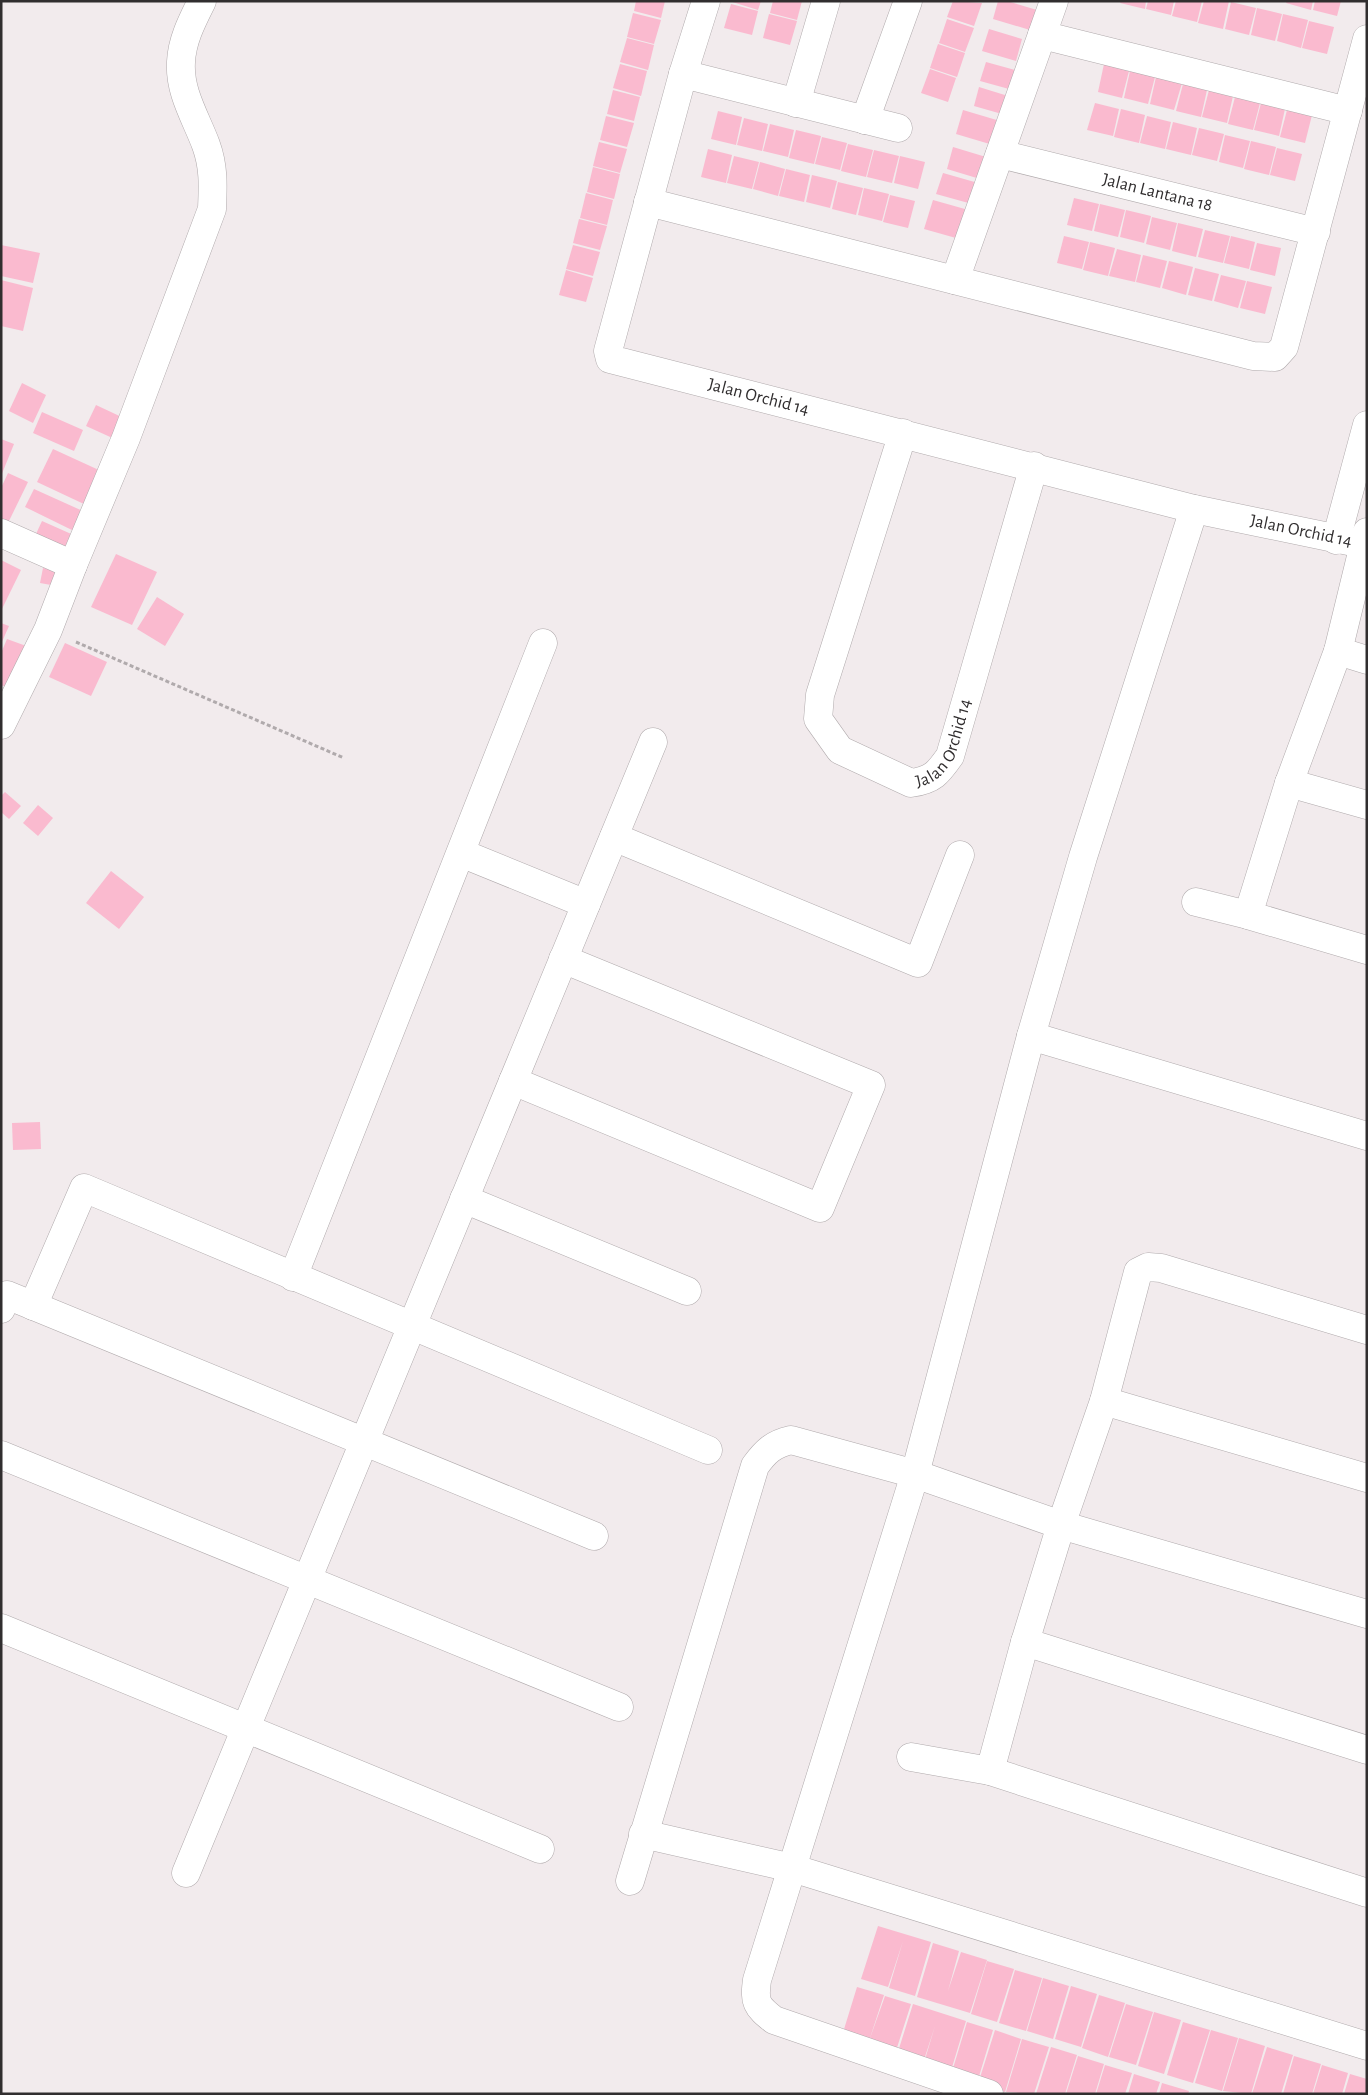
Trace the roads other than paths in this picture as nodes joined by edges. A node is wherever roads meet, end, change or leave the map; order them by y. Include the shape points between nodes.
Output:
1 (202, 1) edge
2 (706, 1) edge
3 (826, 1) edge
4 (908, 1) edge
5 (1054, 1) edge
6 (1042, 35) junction
7 (1367, 39) edge
8 (683, 74) junction
9 (796, 103) junction
10 (1348, 111) junction
11 (865, 120) junction
12 (898, 128) dead end
13 (1000, 154) junction
14 (648, 202) junction
15 (1316, 232) junction
16 (955, 280) junction
17 (1367, 425) edge
18 (903, 433) junction
19 (1034, 466) junction
20 (1194, 509) junction
21 (1, 533) edge
22 (1365, 538) edge
23 (1336, 540) junction
24 (73, 565) junction
25 (543, 643) dead end
26 (1338, 651) junction
27 (1367, 660) edge
28 (1, 725) edge
29 (653, 742) dead end
30 (1289, 783) junction
31 (1367, 805) edge
32 (614, 836) junction
33 (461, 853) junction
34 (960, 854) dead end
35 (1196, 902) dead end
36 (586, 904) junction
37 (1248, 915) junction
38 (1367, 950) edge
39 (563, 959) junction
40 (1031, 1036) junction
41 (512, 1082) junction
42 (1367, 1136) edge
43 (464, 1200) junction
44 (293, 1277) junction
45 (687, 1291) dead end
46 (34, 1306) junction
47 (1, 1309) edge
48 (411, 1327) junction
49 (1367, 1330) edge
50 (1104, 1401) junction
51 (364, 1441) junction
52 (708, 1450) dead end
53 (1, 1454) edge
54 (915, 1474) junction
55 (1367, 1478) edge
56 (1061, 1525) junction
57 (594, 1536) dead end
58 (307, 1580) junction
59 (1367, 1614) edge
60 (1, 1628) edge
61 (1025, 1642) junction
62 (618, 1707) dead end
63 (246, 1728) junction
64 (1367, 1750) edge
65 (911, 1757) dead end
66 (990, 1771) junction
67 (643, 1834) junction
68 (540, 1849) dead end
69 (792, 1868) junction
70 (186, 1874) dead end
71 (630, 1881) dead end
72 (1367, 1893) edge
73 (1367, 2046) edge
74 (989, 2094) edge

1 - 24 street via 185,35 180,63 186,98 214,175 212,209 126,438
2 - 8 street
3 - 9 street
4 - 11 street
5 - 6 street
6 - 10 street
6 - 13 street
7 - 10 street
8 - 9 street
8 - 14 street
9 - 11 street
10 - 15 street
11 - 12 street
13 - 15 street, Jalan Lantana 18
13 - 16 street
14 - 16 street
14 - 18 street, Jalan Orchid 14 via 608,351 610,359
15 - 16 street via 1284,348 1275,357 1264,358
17 - 23 street
18 - 19 street, Jalan Orchid 14
18 - 19 street, Jalan Orchid 14 via 820,695 818,719 840,750 911,783 938,774 950,756
19 - 20 street, Jalan Orchid 14
20 - 23 street, Jalan Orchid 14
20 - 40 street via 1083,857
21 - 24 street
22 - 23 street, Jalan Orchid 14
22 - 26 street
24 - 28 street via 48,630
25 - 33 street
26 - 27 street
26 - 30 street
29 - 32 street
30 - 31 street
30 - 37 street
32 - 34 street via 918,964
32 - 36 street
33 - 36 street
33 - 44 street
35 - 37 street
36 - 39 street
37 - 38 street
39 - 41 street
39 - 41 street via 871,1085 831,1182 820,1208
40 - 42 street
40 - 54 street
41 - 43 street
43 - 45 street
43 - 48 street
44 - 46 street via 84,1188
44 - 48 street
46 - 47 street via 7,1295
46 - 51 street
48 - 51 street
48 - 52 street
49 - 50 street via 1161,1268 1148,1267 1138,1272 1131,1293
50 - 55 street
50 - 56 street
51 - 57 street
51 - 58 street
53 - 58 street
54 - 56 street
54 - 67 street via 791,1440 765,1451 755,1466
54 - 69 street
56 - 59 street
56 - 61 street
58 - 62 street
58 - 63 street
60 - 63 street
61 - 64 street
61 - 66 street
63 - 68 street
63 - 70 street
65 - 66 street
66 - 72 street
67 - 69 street
67 - 71 street
69 - 73 street
69 - 74 street via 757,1980 754,1996 760,2009 774,2020

